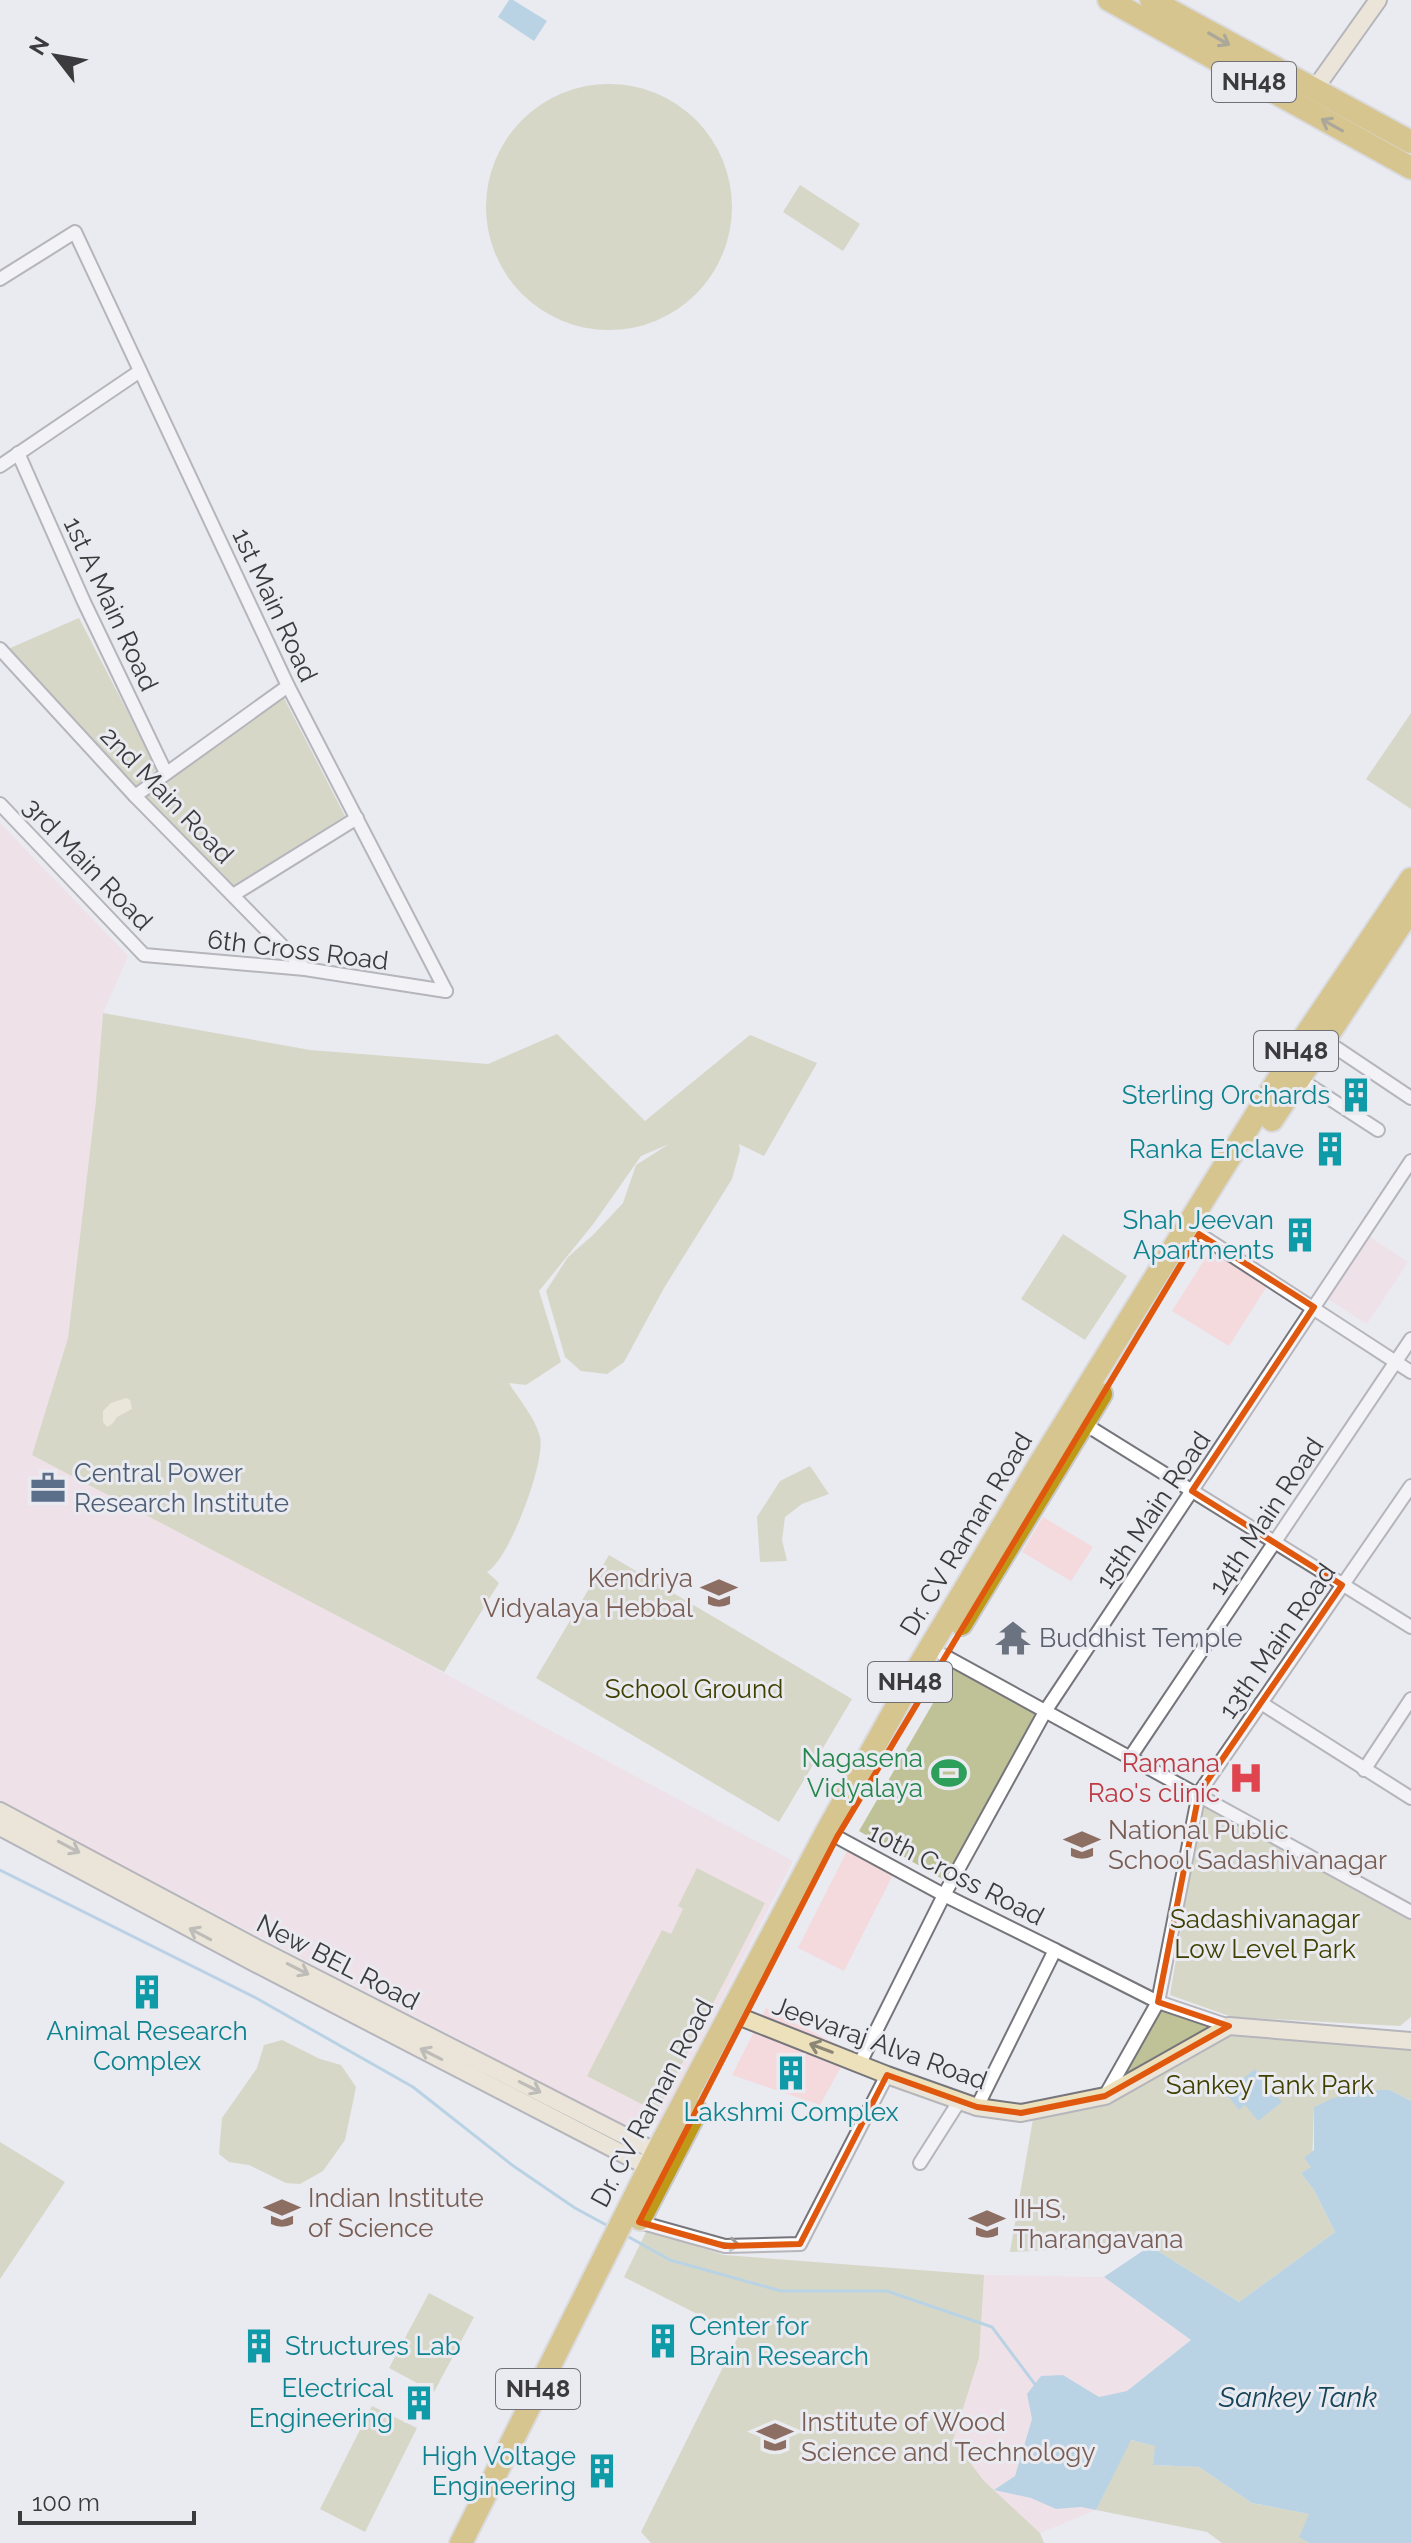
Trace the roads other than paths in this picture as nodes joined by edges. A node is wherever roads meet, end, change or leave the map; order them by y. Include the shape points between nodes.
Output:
1 (1109, 0) edge
2 (1151, 0) edge
3 (1378, 0) edge
4 (1314, 90) junction
5 (1408, 161) edge
6 (0, 279) edge
7 (140, 371) junction
8 (18, 453) junction
9 (0, 466) edge
10 (0, 649) edge
11 (288, 686) junction
12 (166, 773) junction
13 (135, 796) junction
14 (0, 804) edge
15 (357, 818) junction
16 (1411, 879) edge
17 (233, 895) junction
18 (1411, 909) edge
19 (144, 955) joint
20 (305, 969) junction
21 (446, 991) joint
22 (1323, 1039) junction
23 (1298, 1078) junction
24 (1411, 1098) edge
25 (1378, 1130) dead end
26 (1411, 1161) edge
27 (1199, 1234) junction
28 (1314, 1307) junction
29 (1411, 1339) edge
30 (1396, 1362) junction
31 (1411, 1372) edge
32 (1083, 1423) junction
33 (1411, 1486) edge
34 (1192, 1491) junction
35 (1275, 1542) junction
36 (1342, 1585) junction
37 (1411, 1627) edge
38 (943, 1655) junction
39 (1411, 1699) edge
40 (1261, 1703) junction
41 (1046, 1710) junction
42 (1131, 1756) junction
43 (1364, 1770) junction
44 (1199, 1793) junction
45 (1411, 1798) edge
46 (0, 1811) edge
47 (0, 1827) edge
48 (837, 1837) junction
49 (944, 1895) junction
50 (1411, 1912) edge
51 (1055, 1950) junction
52 (1158, 2002) junction
53 (749, 2020) junction
54 (1229, 2026) junction
55 (1410, 2037) edge
56 (860, 2063) junction
57 (887, 2075) junction
58 (1105, 2096) junction
59 (960, 2100) junction
60 (977, 2107) junction
61 (660, 2163) junction
62 (920, 2163) dead end
63 (627, 2232) junction
64 (461, 2543) edge
65 (472, 2543) edge

5 -> 1 highway, NH48
2 -> 4 highway, NH48
3 - 4 main road
4 - 5 highway, NH48
6 - 7 street, 1st Main Road via 75,232
7 - 8 street
7 - 11 street, 1st Main Road
8 - 9 street
8 - 12 street, 1st A Main Road
10 - 13 street, 2nd Main Road
11 - 12 street
11 - 15 street, 1st Main Road
12 - 13 street
13 - 17 street, 2nd Main Road
14 - 19 street, 3rd Main Road
15 - 17 street
15 - 21 street, 1st Main Road
16 - 61 highway, Dr. CV Raman Road / NH48 via 1303,1039 992,1542 826,1833
17 - 20 street, 2nd Main Road
18 - 22 highway, Dr. CV Raman Road / NH48
19 - 20 street, 6th Cross Road
20 - 21 street, 6th Cross Road
22 - 23 highway, Dr. CV Raman Road / NH48
22 - 24 street
23 - 25 street
23 - 27 highway, Dr. CV Raman Road / NH48
26 - 28 street, 15th Main Road
27 - 28 street
27 - 32 highway, Dr. CV Raman Road / NH48
28 - 30 street
28 - 34 street, 15th Main Road
29 - 30 street, 14th Main Road
30 - 31 street
30 - 35 street, 14th Main Road
32 - 34 street
32 - 38 highway, Dr. CV Raman Road / NH48
33 - 36 street, 13th Main Road
34 - 35 street
34 - 41 street, 15th Main Road
35 - 36 street
35 - 42 street, 14th Main Road
36 - 37 street
36 - 40 street, 13th Main Road
38 - 41 street
38 - 48 highway, Dr. CV Raman Road / NH48
39 - 43 street
40 - 43 street
40 - 44 street, 13th Main Road
41 - 42 street
41 - 49 street, 15th Main Road
42 - 44 street
43 - 45 street
44 - 50 street
44 - 52 street, 13th Main Road
46 -> 61 main road, New BEL Road
61 -> 47 main road, New BEL Road via 249,1960
48 - 49 street, 10th Cross Road
48 - 53 highway, Dr. CV Raman Road / NH48
49 - 51 street, 10th Cross Road
49 - 56 street, 15th Main Road
51 - 52 street, 10th Cross Road
51 - 60 street
52 - 54 street, 10th Cross Road
52 - 58 street, 13th Main Road
56 -> 53 main road, Jeevaraj Alva Road
53 - 61 highway, Dr. CV Raman Road / NH48
54 - 55 main road
54 - 58 main road, Jeevaraj Alva Road
56 - 57 main road, Jeevaraj Alva Road
57 - 59 main road, Jeevaraj Alva Road
63 -> 57 street via 725,2246 800,2244
58 - 60 main road, Jeevaraj Alva Road via 1021,2113
59 - 60 main road, Jeevaraj Alva Road
59 - 62 street
61 - 63 highway, Dr. CV Raman Road / NH48
63 - 64 highway, Dr. CV Raman Road / NH48
63 - 65 highway, Dr. CV Raman Road / NH48

